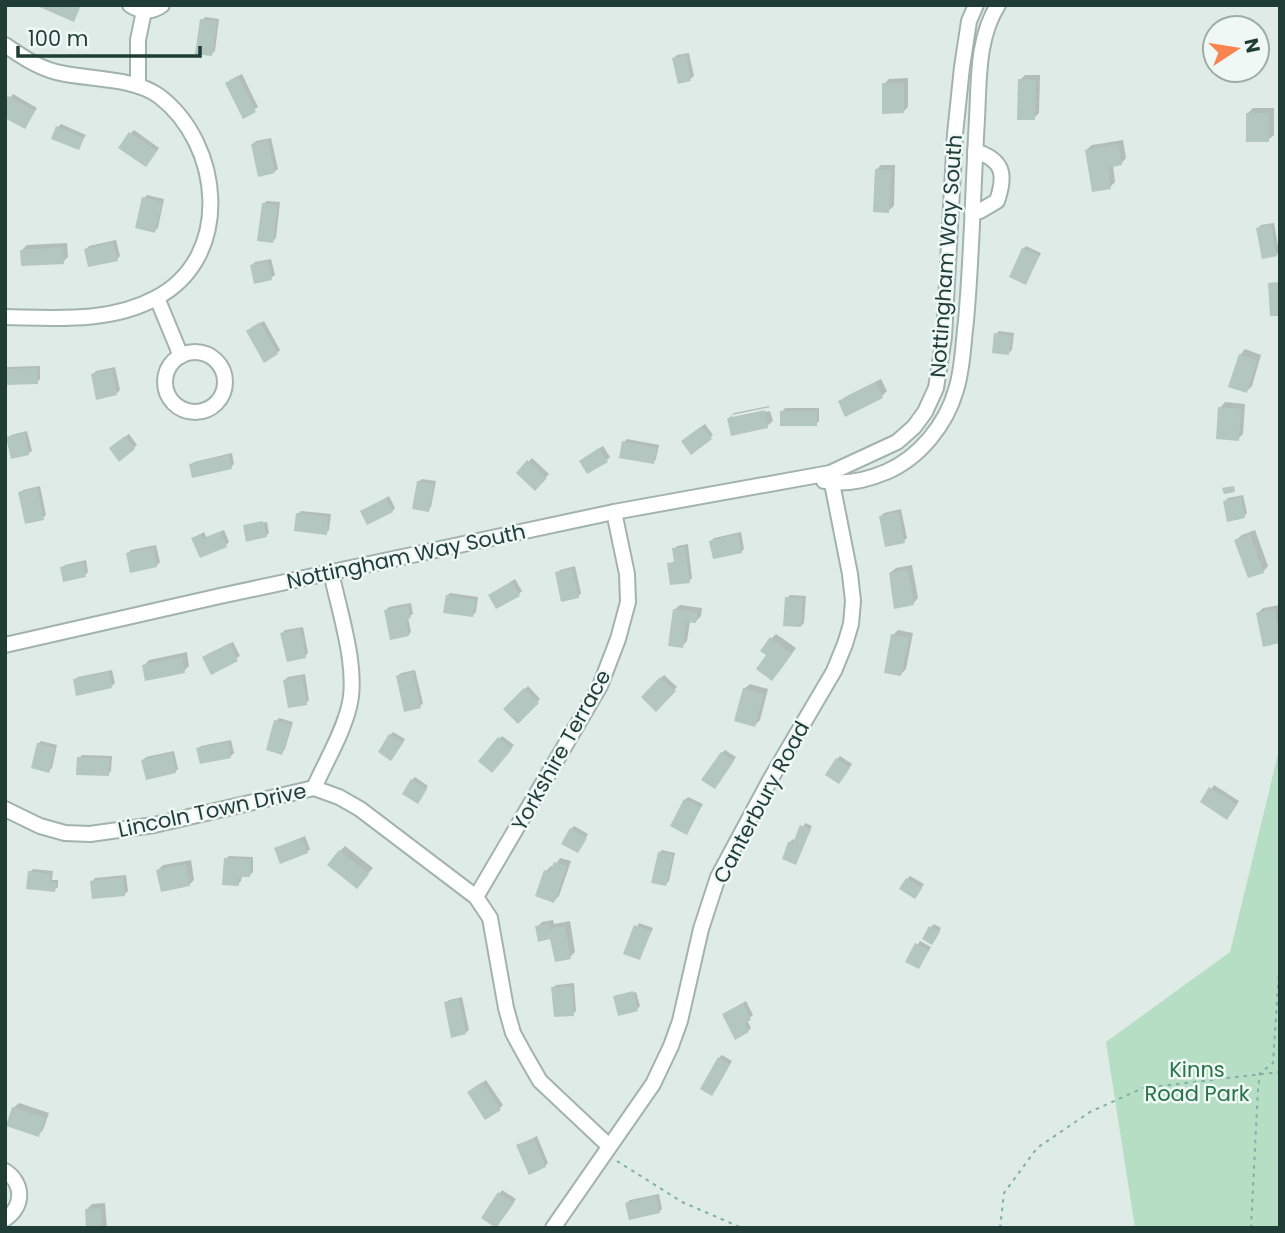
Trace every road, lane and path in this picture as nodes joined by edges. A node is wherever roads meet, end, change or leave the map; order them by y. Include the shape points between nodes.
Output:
1 (162, 5) edge
2 (976, 5) edge
3 (998, 5) edge
4 (137, 8) edge
5 (5, 45) edge
6 (138, 85) junction
7 (975, 151) junction
8 (972, 212) junction
9 (157, 298) junction
10 (5, 317) edge
11 (181, 356) junction
12 (831, 478) junction
13 (614, 512) junction
14 (331, 572) junction
15 (5, 645) edge
16 (314, 788) junction
17 (5, 810) edge
18 (476, 897) junction
19 (1280, 956) edge
20 (1280, 1072) edge
21 (1260, 1073) junction
22 (607, 1149) junction
23 (5, 1171) edge
24 (5, 1219) edge
25 (553, 1228) edge
26 (742, 1228) edge
27 (1000, 1228) edge
28 (1251, 1228) edge

1 - 4 street via 151,10
2 - 12 street, Nottingham Way South via 969,21 955,134 944,337 936,388 925,412 897,442
3 - 7 street, Nottingham Way South via 982,49
4 - 6 street
5 - 6 street via 53,71
6 - 9 street via 157,94 195,136 212,199 209,228 199,255 178,282
7 - 8 street, Nottingham Way South
7 - 8 street, Nottingham Way South via 993,159 1003,179 997,201
8 - 12 street, Nottingham Way South via 961,366 946,413 920,450 903,465 874,477
9 - 10 street via 104,316
9 - 11 street
11 - 11 street via 201,352 214,358 223,370 222,397 205,411 177,406 168,394 167,373
12 - 13 street, Nottingham Way South via 809,477
12 - 22 street, Canterbury Road via 851,587 845,644 718,877 671,1046 653,1084
13 - 14 street, Nottingham Way South
13 - 18 street, Yorkshire Terrace via 628,602 618,639 600,686
14 - 15 street, Nottingham Way South
14 - 16 street via 347,648 350,704
16 - 17 street, Lincoln Town Drive via 153,825 90,834 65,833
16 - 18 street, Lincoln Town Drive via 360,809
18 - 22 street, Lincoln Town Drive via 490,918 513,1033 540,1081
19 - 21 path via 1273,1063
20 - 21 path
21 - 27 path via 1143,1088 1090,1112 1037,1148 1004,1193
21 - 28 path
22 - 25 street, Canterbury Road
22 - 26 path via 682,1202
23 - 24 street via 18,1184 20,1198

